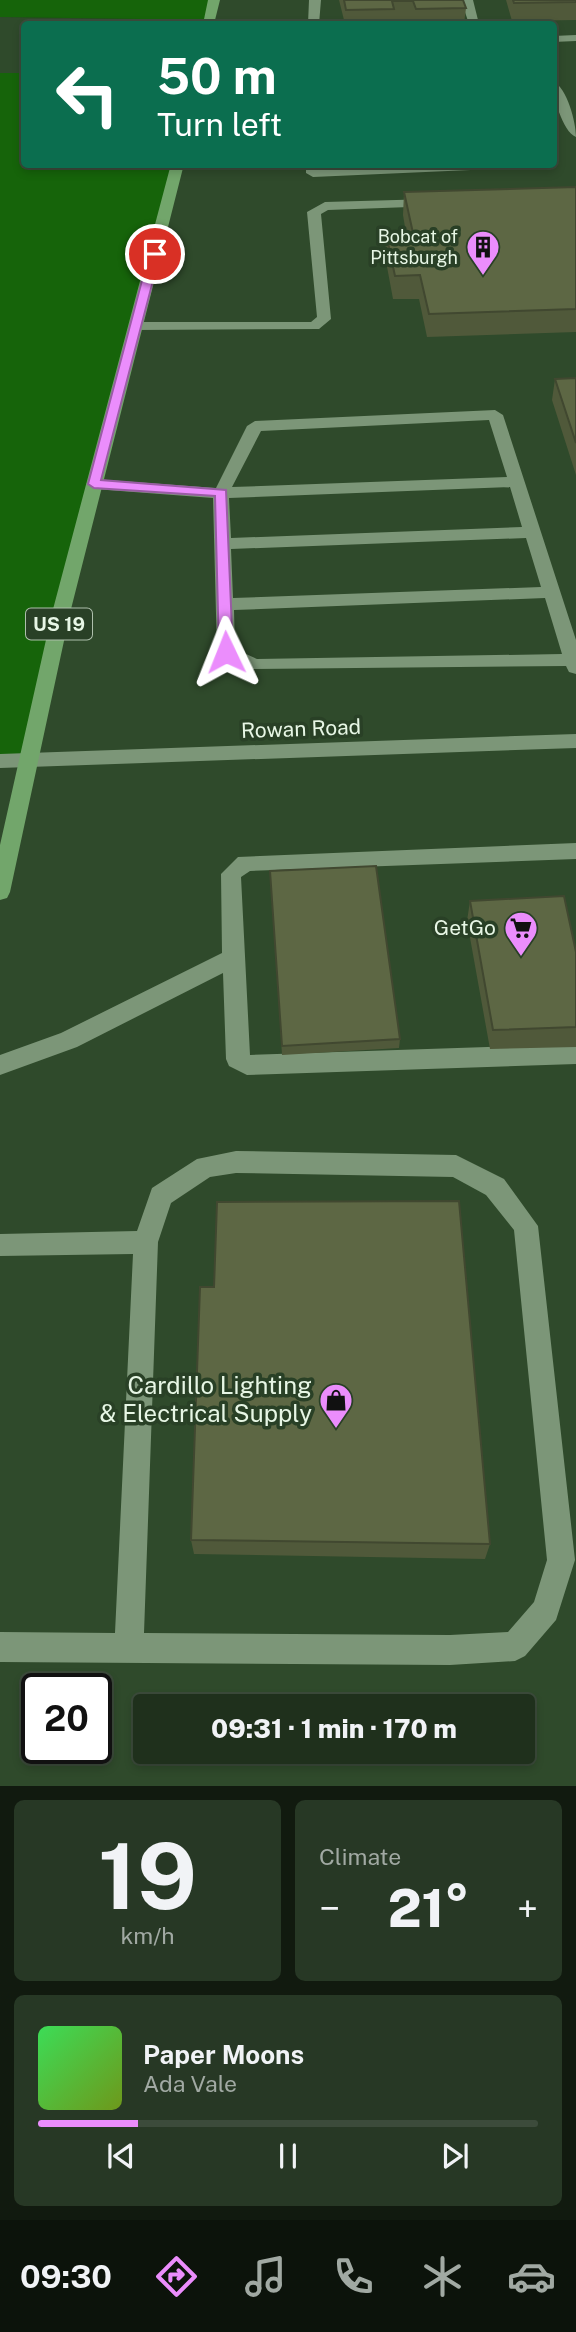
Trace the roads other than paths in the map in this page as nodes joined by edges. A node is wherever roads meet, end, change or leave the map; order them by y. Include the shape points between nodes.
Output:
1 (214, 0) edge
2 (315, 0) edge
3 (467, 0) edge
4 (210, 21) edge
5 (314, 21) edge
6 (473, 21) edge
7 (576, 38) edge
8 (557, 39) edge
9 (557, 93) edge
10 (576, 133) edge
11 (177, 168) edge
12 (312, 168) edge
13 (426, 168) edge
14 (451, 202) edge
15 (136, 326) junction
16 (516, 482) junction
17 (94, 484) junction
18 (221, 493) junction
19 (532, 532) junction
20 (223, 544) junction
21 (552, 592) junction
22 (225, 604) junction
23 (575, 664) edge
24 (576, 741) edge
25 (0, 761) edge
26 (28, 761) junction
27 (576, 850) edge
28 (0, 892) edge
29 (233, 958) junction
30 (576, 1054) edge
31 (0, 1065) edge
32 (146, 1242) junction
33 (0, 1245) edge
34 (0, 1647) edge
35 (129, 1648) junction

1 - 4 main road
2 - 5 street
3 - 6 street
7 - 8 street
9 - 10 street
11 - 15 main road, US 19
12 - 13 street via 313,173
14 - 15 street via 325,206 314,212 324,319 314,326
15 - 17 main road, US 19
16 - 18 street
16 - 18 street via 495,415 255,426
16 - 19 street
17 - 18 street
17 - 26 main road, US 19
18 - 20 street
19 - 20 street
19 - 21 street
20 - 22 street
21 - 22 street
21 - 23 street
22 - 23 street via 226,652 255,665
24 - 26 street, Rowan Road
25 - 26 street, Rowan Road
26 - 28 main road, US 19
27 - 29 street via 245,863 231,874
29 - 30 street via 237,1059 247,1065
29 - 31 street via 69,1040
32 - 33 street
32 - 35 street
32 - 35 street via 161,1196 205,1167 236,1162 456,1166 495,1187 526,1226 561,1560 546,1610 515,1646 450,1650
34 - 35 street

